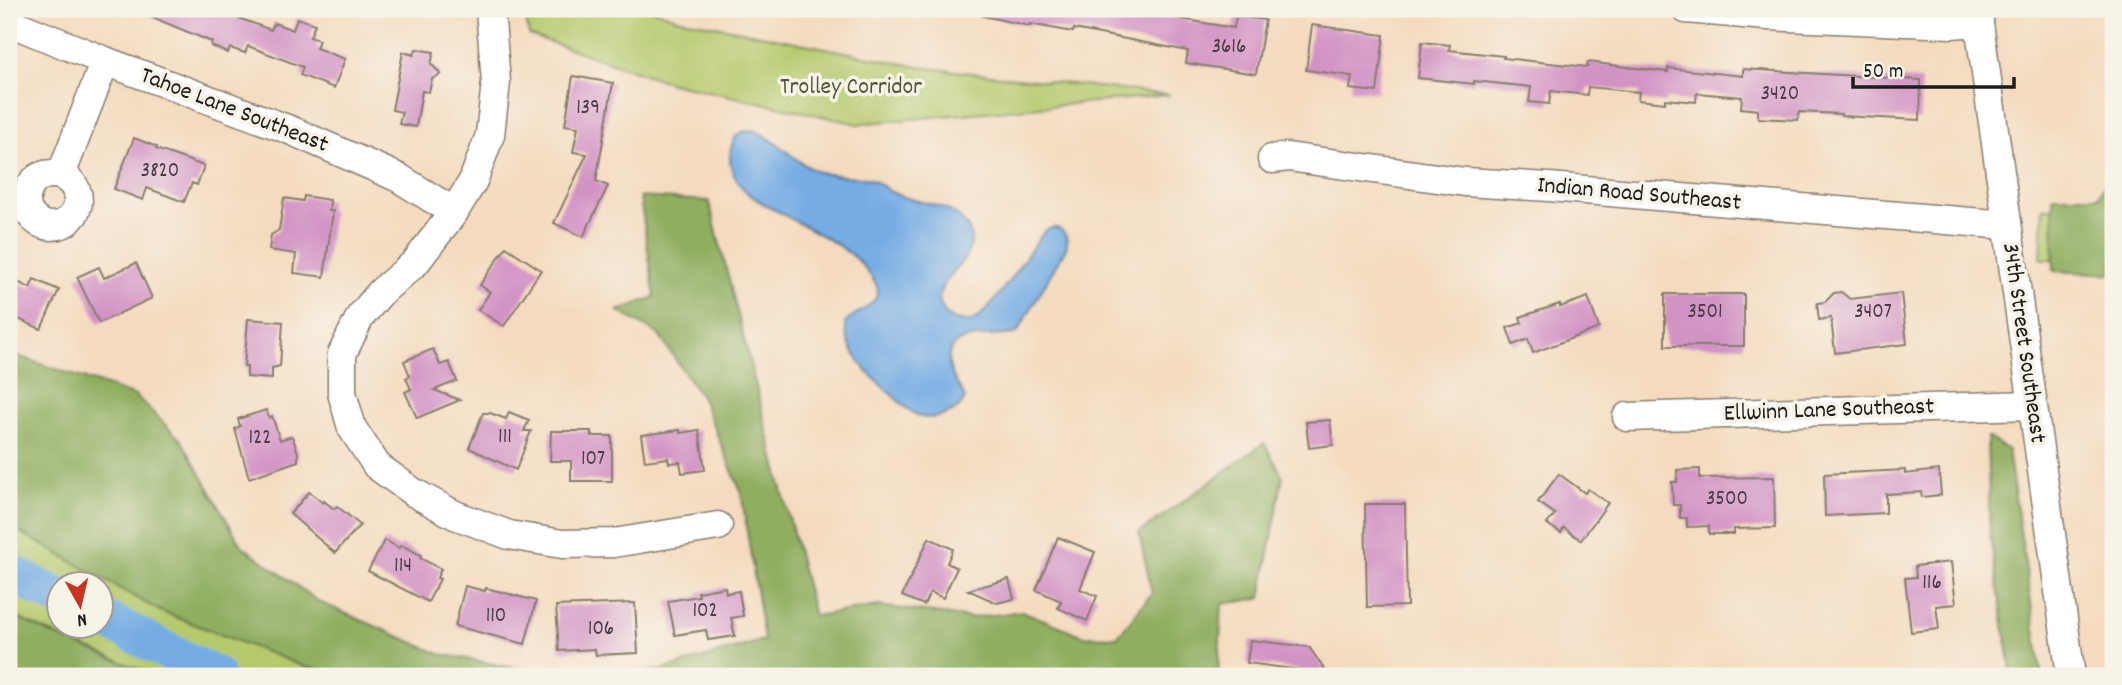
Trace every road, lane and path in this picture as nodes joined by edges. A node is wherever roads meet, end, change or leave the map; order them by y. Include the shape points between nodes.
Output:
1 (490, 9) edge
2 (1686, 9) edge
3 (1978, 15) edge
4 (9, 22) edge
5 (105, 61) junction
6 (1272, 159) dead end
7 (61, 176) dead end
8 (454, 212) junction
9 (2007, 225) junction
10 (2032, 405) junction
11 (1627, 417) dead end
12 (718, 526) dead end
13 (2071, 676) edge

1 - 8 street via 496,82 490,135 473,181
2 - 3 street via 1952,24
3 - 9 street, 34th Street Southeast
4 - 5 street, Tahoe Lane Southeast
5 - 7 street
5 - 8 street, Tahoe Lane Southeast via 289,130 399,178
6 - 9 street, Indian Road Southeast via 1288,157 1465,182
8 - 12 street via 415,263 360,317 342,354 342,393 352,428 377,466 456,515 509,535 562,544 614,543
9 - 10 street, 34th Street Southeast
10 - 11 street, Ellwinn Lane Southeast
10 - 13 street, 34th Street Southeast

